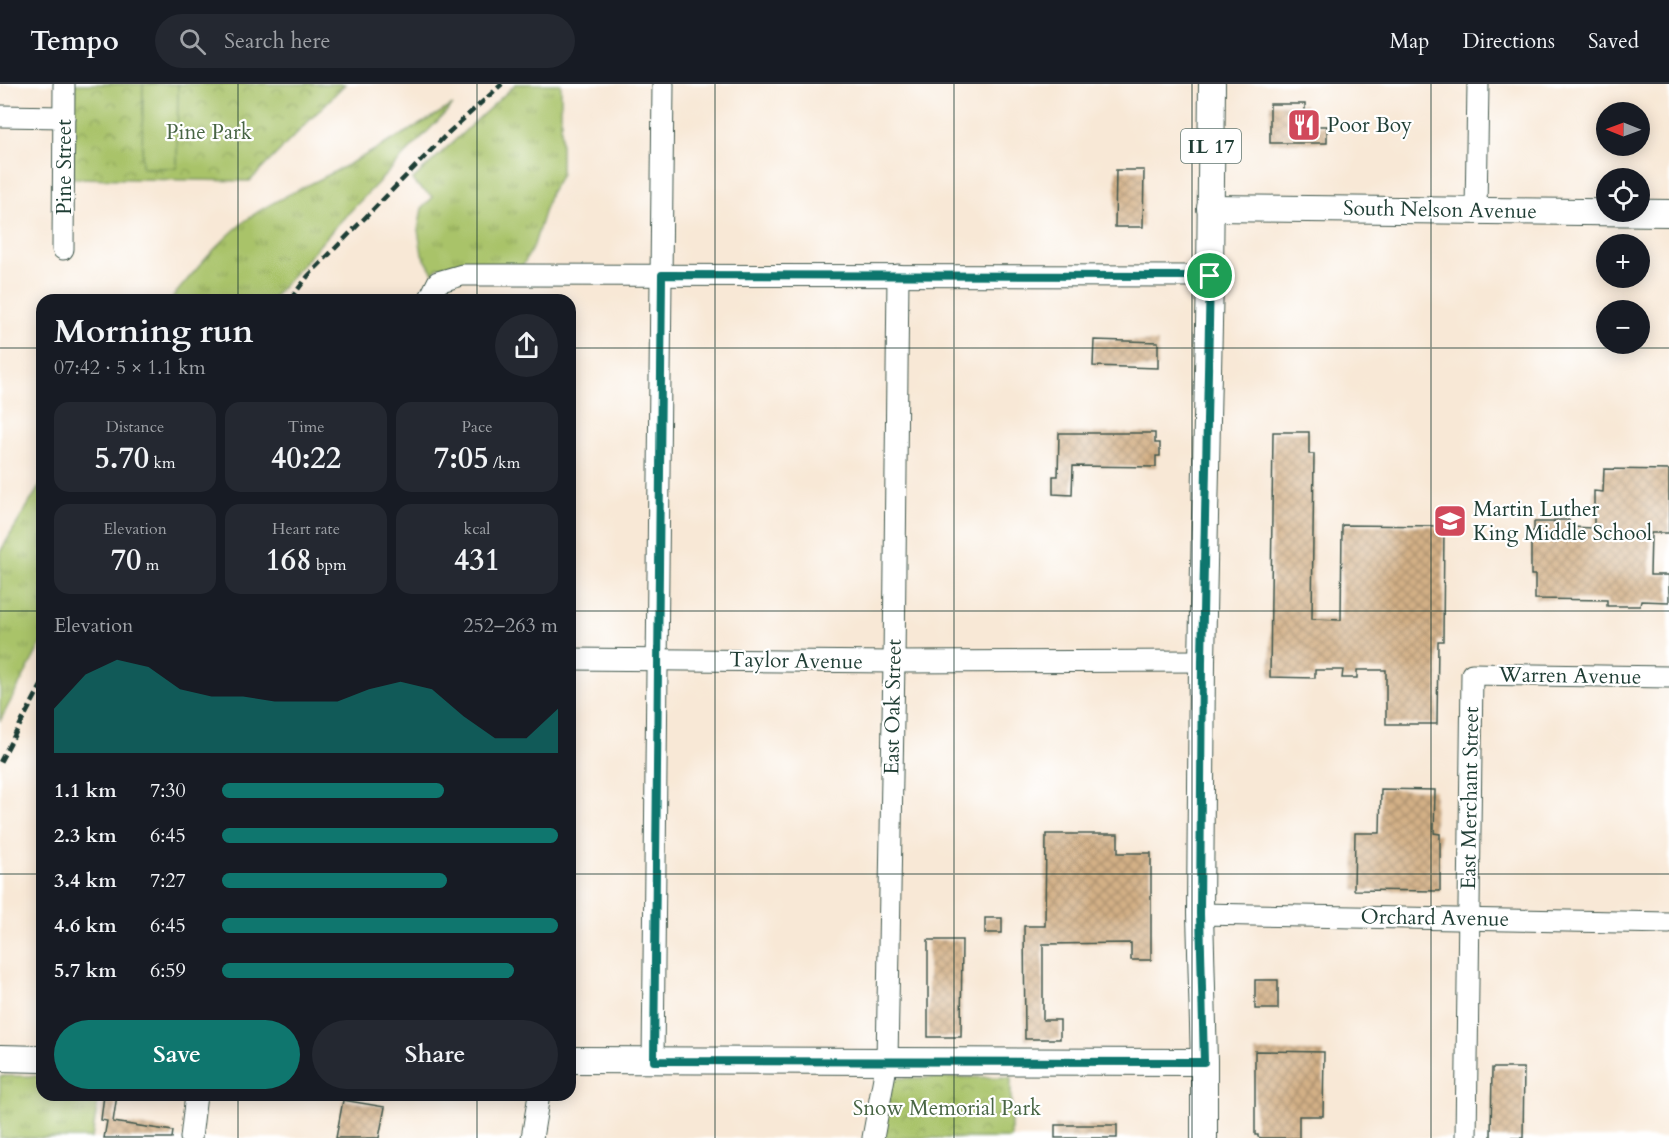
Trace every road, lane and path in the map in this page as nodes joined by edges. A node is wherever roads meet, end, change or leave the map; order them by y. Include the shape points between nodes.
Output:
1 (64, 84) edge
2 (663, 84) edge
3 (1212, 84) edge
4 (1478, 84) edge
5 (0, 116) edge
6 (64, 117) junction
7 (1210, 208) junction
8 (1476, 210) junction
9 (1669, 213) edge
10 (63, 249) dead end
11 (662, 275) junction
12 (898, 275) junction
13 (1210, 276) junction
14 (434, 291) edge
15 (576, 659) edge
16 (657, 659) junction
17 (1202, 661) junction
18 (894, 662) junction
19 (1472, 674) joint
20 (1669, 677) edge
21 (1200, 914) junction
22 (1469, 918) junction
23 (1669, 923) edge
24 (0, 1058) edge
25 (36, 1059) edge
26 (576, 1060) edge
27 (654, 1061) junction
28 (887, 1061) junction
29 (1204, 1062) junction
30 (195, 1101) edge
31 (537, 1101) edge
32 (191, 1138) edge
33 (532, 1138) edge
34 (873, 1138) edge
35 (1204, 1138) edge
36 (1466, 1138) edge

1 - 6 street, Pine Street
2 - 11 street
3 - 7 main road, IL 17
4 - 8 street
5 - 6 street
6 - 10 street, Pine Street
7 - 8 main road, South Nelson Avenue
7 - 13 main road, IL 17
8 - 9 main road, South Nelson Avenue
11 - 12 street
11 - 14 street via 462,274
11 - 16 street
12 - 13 street
12 - 18 street, East Oak Street
13 - 17 main road, IL 17
15 - 16 street, Taylor Avenue
16 - 18 street, Taylor Avenue
16 - 27 street
17 - 18 street, Taylor Avenue
17 - 21 main road, IL 17
18 - 28 street, East Oak Street
19 - 20 street, Warren Avenue
19 - 22 street, East Merchant Street
21 - 22 street, Orchard Avenue
21 - 29 main road, IL 17
22 - 23 street, Orchard Avenue
22 - 36 street, East Merchant Street
24 - 25 main road
26 - 27 main road
27 - 28 main road
28 - 29 main road
28 - 34 street, East Oak Street
29 - 35 main road, IL 17
30 - 32 street
31 - 33 street

